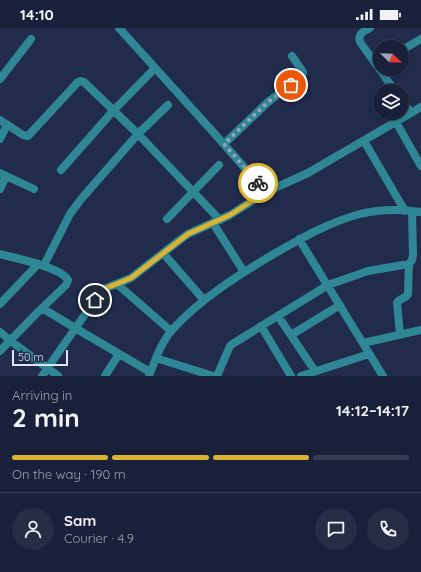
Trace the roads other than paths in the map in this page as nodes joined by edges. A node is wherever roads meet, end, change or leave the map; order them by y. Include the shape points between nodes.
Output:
1 (121, 28) edge
2 (370, 28) edge
3 (31, 39) dead end
4 (421, 39) edge
5 (409, 46) edge
6 (292, 56) dead end
7 (373, 57) edge
8 (156, 68) junction
9 (0, 79) edge
10 (168, 105) dead end
11 (421, 107) edge
12 (409, 110) edge
13 (113, 111) junction
14 (411, 113) junction
15 (0, 120) edge
16 (396, 122) junction
17 (7, 124) junction
18 (138, 134) junction
19 (0, 139) edge
20 (364, 141) junction
21 (224, 144) junction
22 (219, 164) dead end
23 (421, 166) edge
24 (61, 170) dead end
25 (3, 175) edge
26 (0, 189) edge
27 (34, 189) dead end
28 (194, 191) junction
29 (266, 192) junction
30 (409, 211) junction
31 (421, 212) edge
32 (167, 219) dead end
33 (217, 221) junction
34 (299, 239) junction
35 (163, 253) junction
36 (0, 255) edge
37 (41, 264) junction
38 (409, 264) junction
39 (244, 272) junction
40 (117, 284) junction
41 (328, 285) junction
42 (204, 300) junction
43 (0, 304) edge
44 (340, 305) junction
45 (42, 308) junction
46 (278, 316) junction
47 (261, 326) junction
48 (75, 328) junction
49 (421, 330) edge
50 (171, 331) junction
51 (0, 332) edge
52 (400, 334) junction
53 (291, 335) junction
54 (10, 341) junction
55 (363, 343) junction
56 (0, 351) edge
57 (119, 354) junction
58 (369, 354) junction
59 (156, 358) junction
60 (48, 367) junction
61 (315, 371) junction
62 (150, 374) edge
63 (42, 376) edge
64 (58, 376) edge
65 (105, 376) edge
66 (213, 376) edge
67 (217, 376) edge
68 (291, 376) edge
69 (302, 376) edge
70 (383, 376) edge

1 - 8 street
2 - 7 street via 359,36 359,39
3 - 9 street
4 - 5 street
6 - 21 street via 304,74 268,102
8 - 13 street
8 - 21 street
10 - 18 street
11 - 14 street
12 - 14 street
13 - 17 street via 80,81 28,136
13 - 18 street
13 - 24 street
14 - 16 street
15 - 17 street
16 - 20 street
16 - 23 street
17 - 19 street
18 - 28 street
18 - 37 street via 76,204
20 - 29 street via 308,173
20 - 30 street
21 - 29 street
22 - 28 street
25 - 26 street
25 - 27 street
28 - 32 street
28 - 33 street
29 - 33 street
30 - 31 street
30 - 34 street via 384,210 360,214
30 - 38 street via 413,255
33 - 35 street via 188,234
33 - 39 street
34 - 39 street
34 - 41 street
35 - 40 street via 131,278
35 - 42 street
36 - 37 street
37 - 43 street
37 - 45 street via 62,274 68,280
38 - 41 street via 368,271
38 - 52 street via 408,294 396,303
39 - 42 street
40 - 48 street via 101,292
40 - 50 street
41 - 44 street
41 - 46 street
42 - 50 street
44 - 53 street
44 - 55 street
45 - 48 street
45 - 54 street
46 - 47 street
46 - 53 street
47 - 67 street via 232,344
47 - 68 street
48 - 57 street
48 - 60 street
49 - 52 street
50 - 59 street
51 - 54 street
52 - 55 street
53 - 61 street
54 - 56 street
54 - 60 street
55 - 58 street
57 - 62 street
57 - 65 street
58 - 61 street
58 - 70 street
59 - 62 street
59 - 66 street
60 - 63 street
60 - 64 street
61 - 69 street

